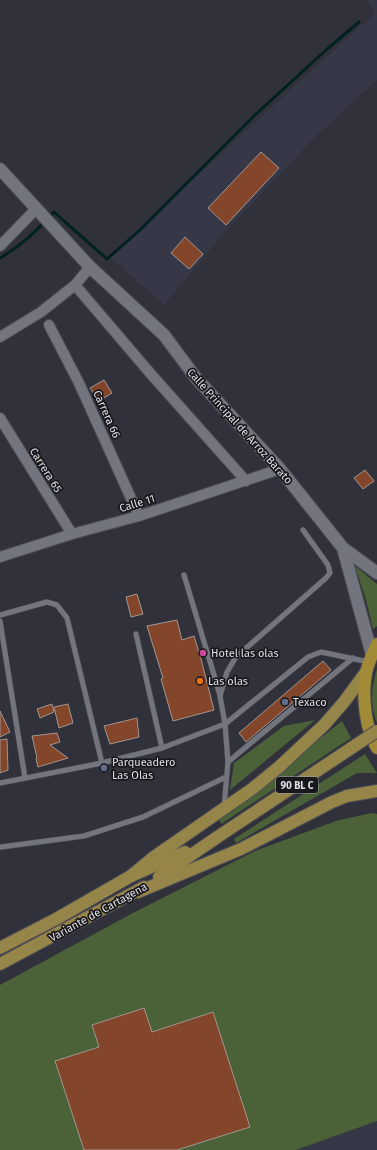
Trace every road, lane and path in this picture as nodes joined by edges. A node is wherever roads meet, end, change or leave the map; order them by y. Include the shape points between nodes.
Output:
1 (0, 169) edge
2 (39, 211) junction
3 (0, 246) edge
4 (90, 266) junction
5 (75, 285) junction
6 (49, 326) dead end
7 (0, 337) edge
8 (0, 418) edge
9 (280, 469) junction
10 (246, 480) junction
11 (138, 516) junction
12 (303, 530) dead end
13 (72, 534) junction
14 (343, 548) junction
15 (0, 557) edge
16 (377, 573) edge
17 (184, 575) dead end
18 (0, 615) edge
19 (0, 621) edge
20 (136, 634) dead end
21 (353, 658) junction
22 (371, 658) edge
23 (220, 696) junction
24 (225, 724) junction
25 (377, 731) edge
26 (162, 748) junction
27 (377, 748) edge
28 (228, 762) junction
29 (102, 763) junction
30 (25, 778) junction
31 (226, 778) junction
32 (0, 783) edge
33 (377, 791) edge
34 (224, 808) junction
35 (214, 839) junction
36 (1, 847) edge
37 (131, 876) junction
38 (138, 892) junction
39 (0, 948) edge
40 (0, 964) edge

1 - 2 street, Calle Principal de Arroz Barato
2 - 3 street
2 - 4 street, Calle Principal de Arroz Barato
4 - 5 street
4 - 9 street, Calle Principal de Arroz Barato via 164,335 196,378
5 - 7 street via 41,312
5 - 10 street
6 - 11 street, Carrera 66 via 82,390
8 - 13 street, Carrera 65
9 - 10 street, Calle 11
9 - 14 street, Calle Principal de Arroz Barato
10 - 11 street, Calle 11
11 - 13 street, Calle 11
12 - 23 lane via 328,565 330,573 236,657 227,672
13 - 15 street, Calle 11
14 - 16 street, Calle Principal de Arroz Barato
14 - 22 street, Calle Principal de Arroz Barato
17 - 23 lane
18 - 29 lane via 46,602 57,605 67,618
19 - 30 lane
20 - 26 lane
21 - 22 lane
21 - 24 lane via 321,652 308,657
21 - 28 lane
22 - 27 highway via 364,697 367,722
22 - 34 main road via 339,708 324,725 279,767
23 - 24 lane
24 - 26 lane
24 - 28 lane
25 - 35 main road, Variante de Cartagena / 90 BL C, bridge
26 - 29 lane
28 - 31 lane
29 - 30 lane
30 - 32 lane
31 - 34 lane
31 - 36 lane via 143,817 84,836
33 - 38 main road via 347,796 332,802 241,849
34 - 37 main road
35 - 37 main road, Variante de Cartagena / 90 BL C
35 - 38 main road, Variante de Cartagena / 90 BL C
37 - 39 main road, Variante de Cartagena
38 - 40 main road, Variante de Cartagena

